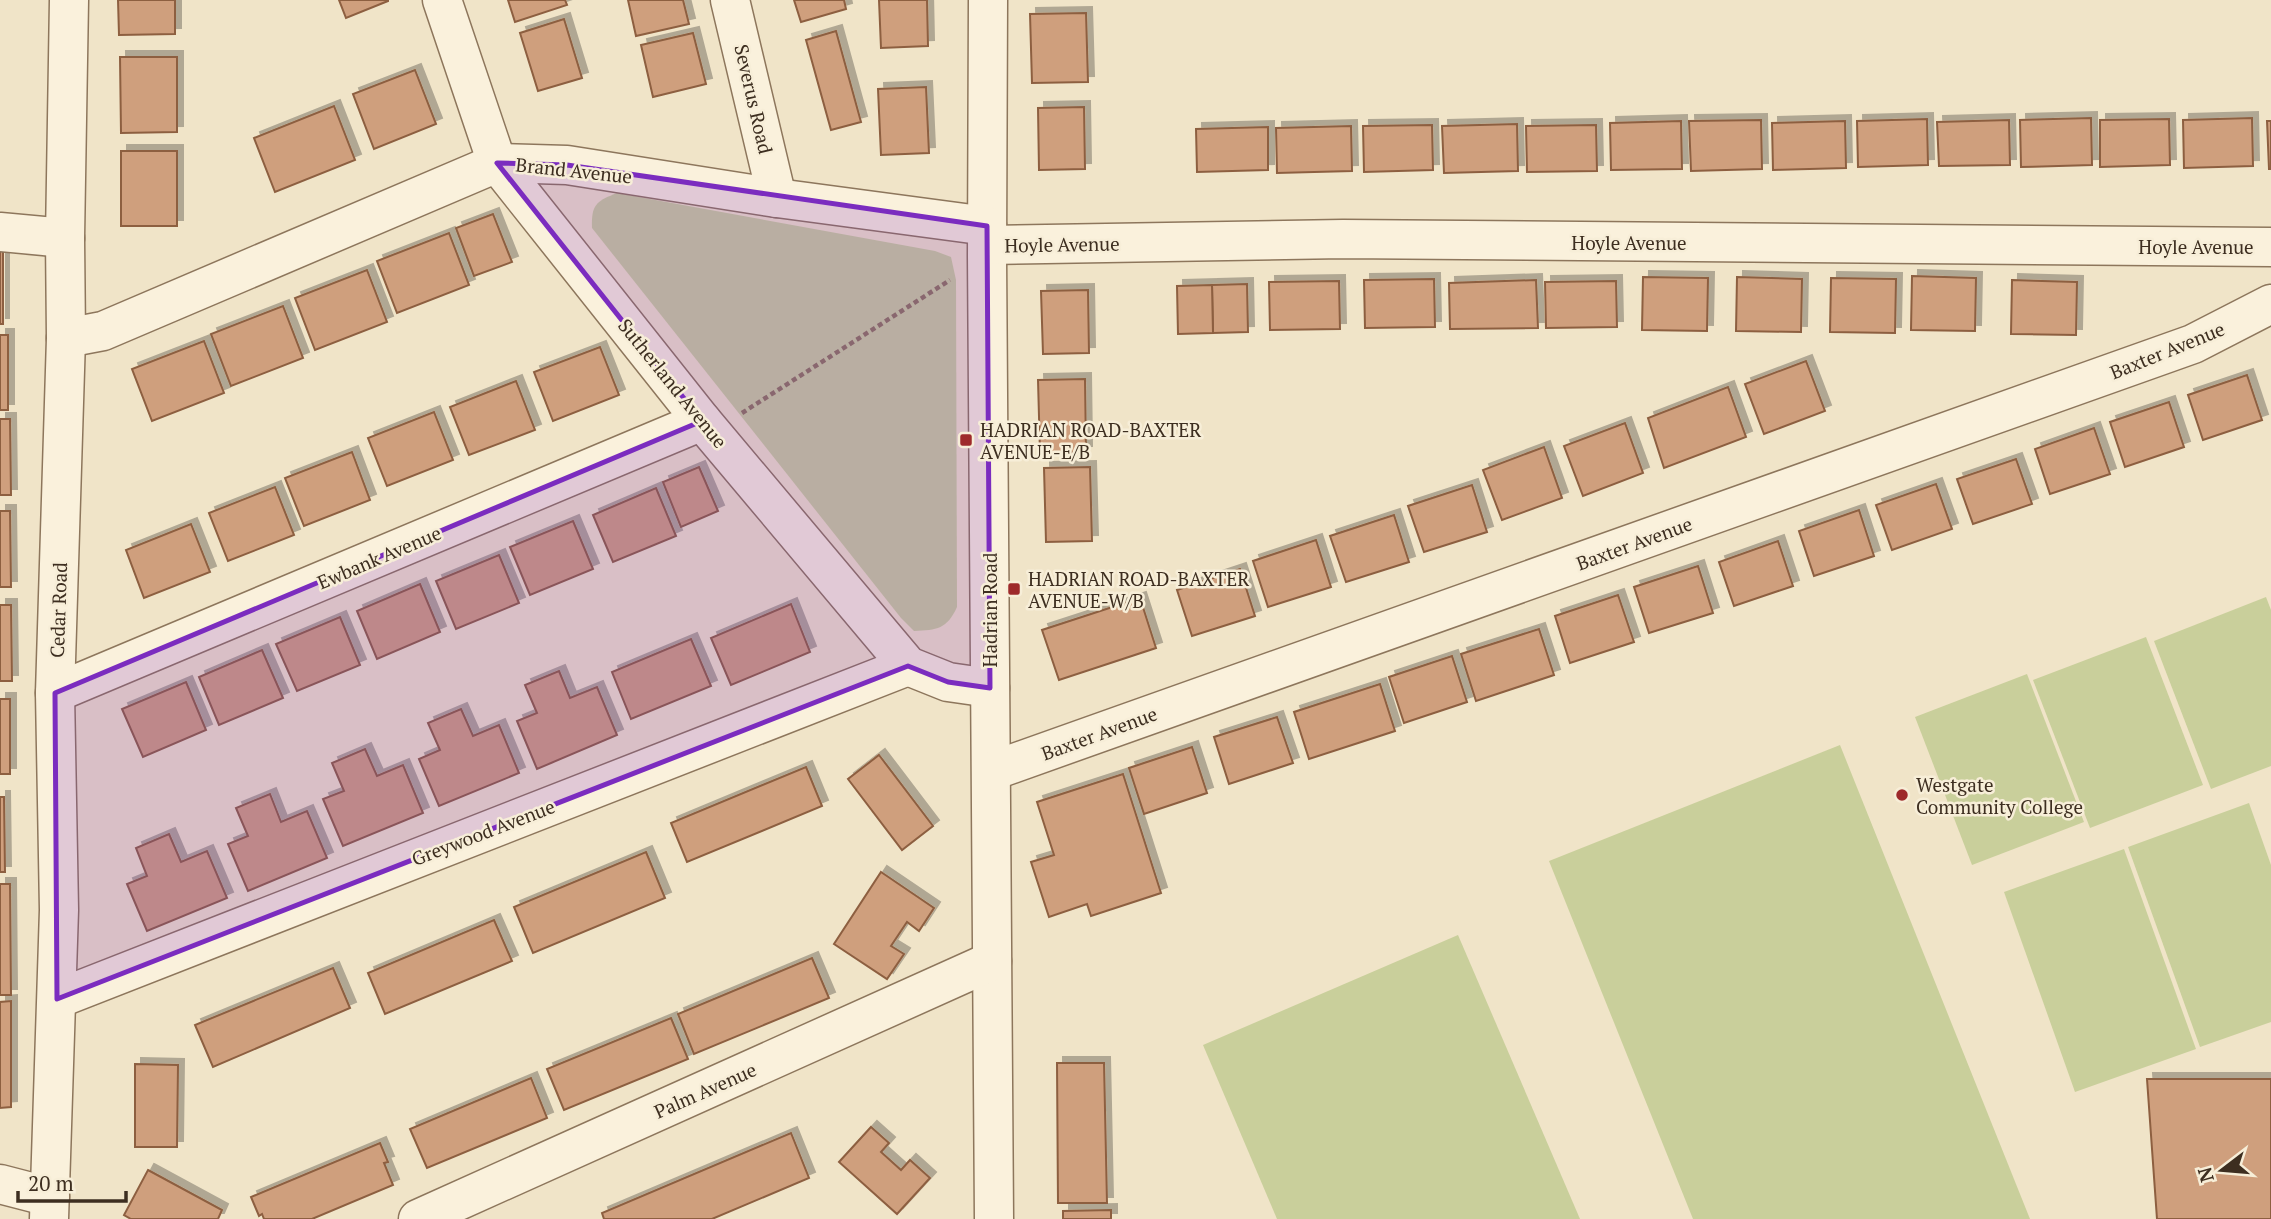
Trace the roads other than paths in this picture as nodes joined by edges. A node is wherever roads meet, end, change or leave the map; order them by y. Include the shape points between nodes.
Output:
1 (69, 0) edge
2 (442, 0) edge
3 (730, 0) edge
4 (988, 0) edge
5 (497, 163) junction
6 (777, 198) junction
7 (0, 232) edge
8 (65, 238) junction
9 (987, 242) junction
10 (2271, 247) edge
11 (2271, 304) edge
12 (66, 338) junction
13 (707, 427) junction
14 (908, 666) junction
15 (990, 688) junction
16 (55, 693) junction
17 (992, 771) junction
18 (992, 961) junction
19 (58, 999) junction
20 (0, 1184) edge
21 (49, 1208) edge
22 (418, 1219) edge
23 (994, 1219) edge

1 - 8 street, Cedar Road
2 - 5 street, Sutherland Avenue
3 - 6 street, Severus Road
4 - 9 street, Hadrian Road
5 - 6 street, Brand Avenue via 567,165
5 - 12 street, Brand Avenue via 103,331
5 - 13 street, Sutherland Avenue
6 - 9 street, Brand Avenue
7 - 8 street
8 - 12 street, Cedar Road
9 - 10 street, Hoyle Avenue via 1343,239
9 - 15 street, Hadrian Road
11 - 17 street, Baxter Avenue via 2193,344
12 - 16 street, Cedar Road
13 - 14 street, Sutherland Avenue
13 - 16 street, Ewbank Avenue
14 - 15 street, Sutherland Avenue via 948,682
14 - 19 street, Greywood Avenue
15 - 17 street, Hadrian Road
16 - 19 street, Cedar Road
17 - 18 street, Hadrian Road
18 - 22 street, Palm Avenue
18 - 23 street, Hadrian Road
19 - 21 street, Cedar Road
20 - 21 street

